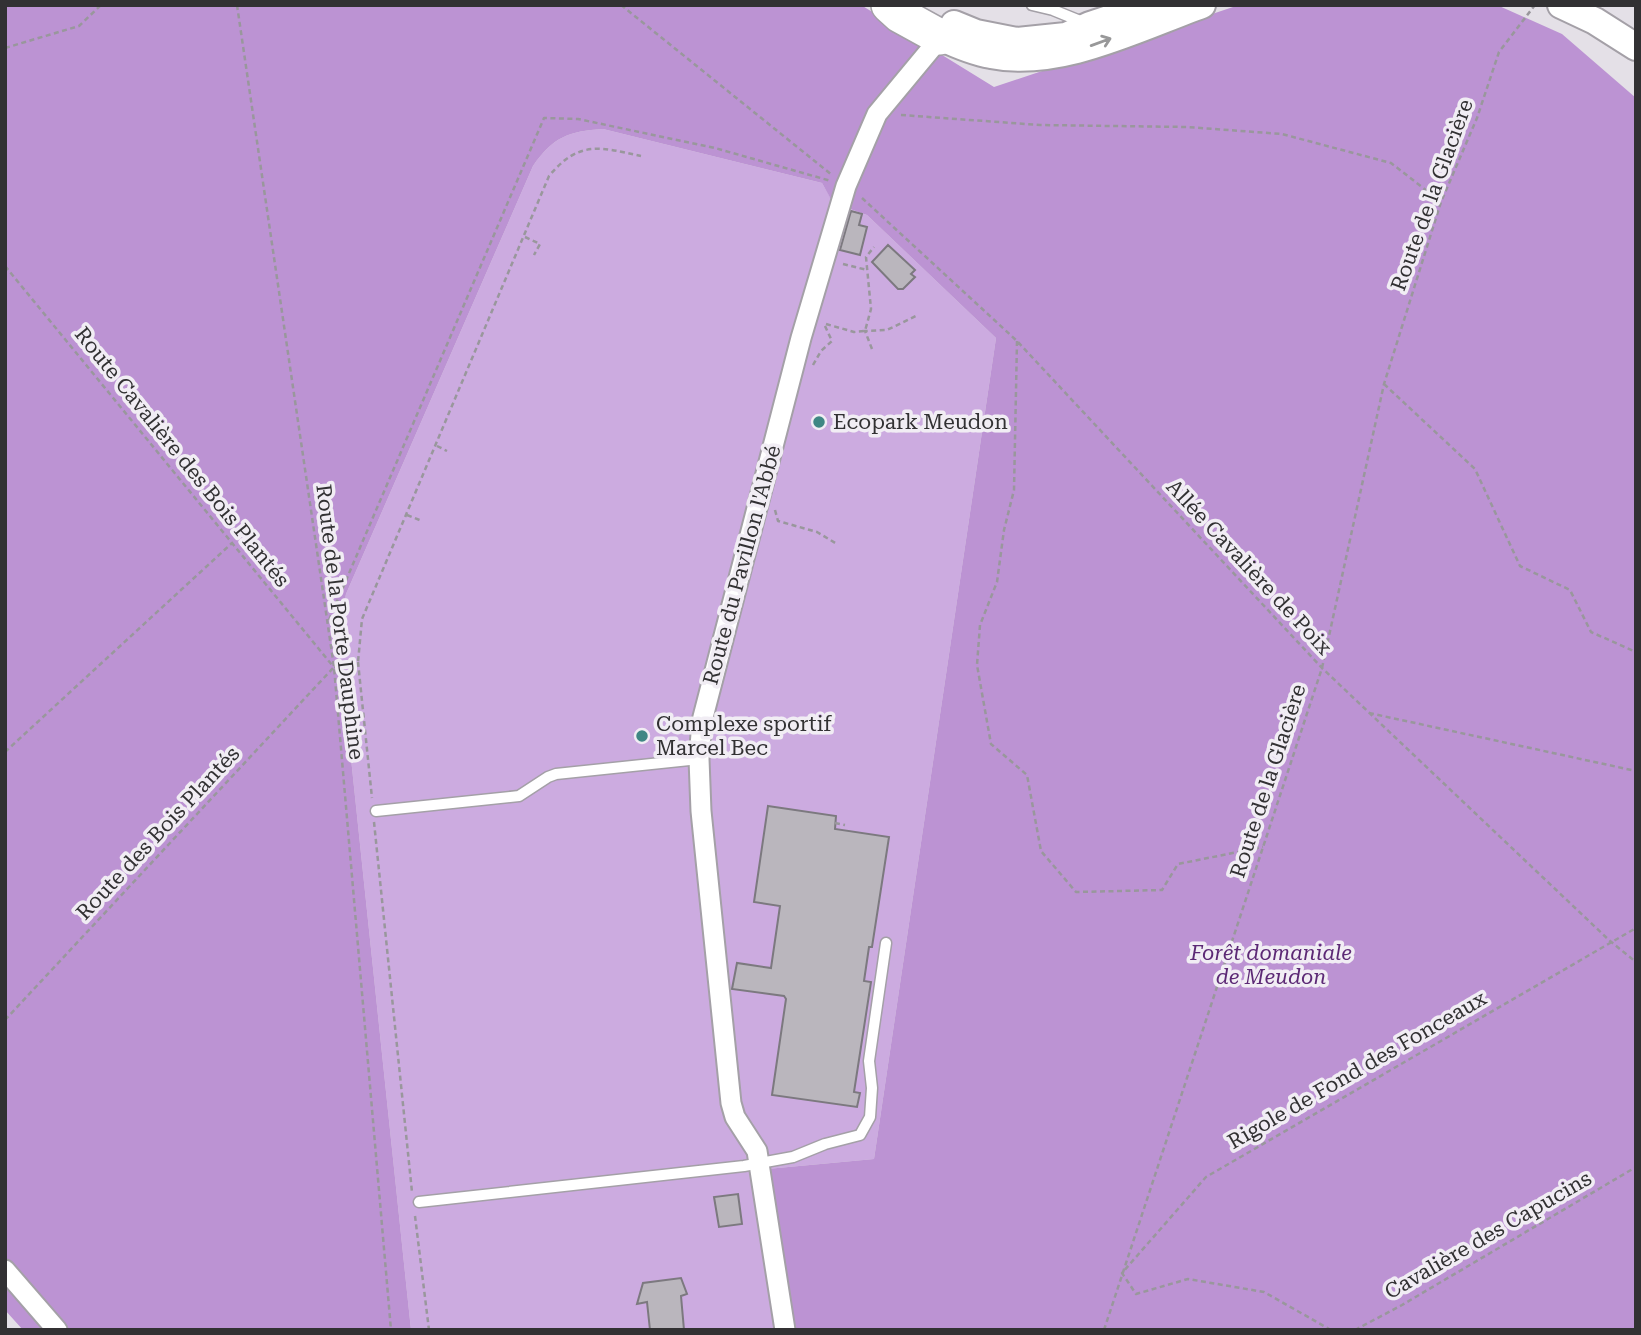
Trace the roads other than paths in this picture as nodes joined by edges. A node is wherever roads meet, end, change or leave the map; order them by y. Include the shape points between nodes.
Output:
1 (889, 5) edge
2 (1032, 5) edge
3 (1151, 5) edge
4 (1202, 5) edge
5 (1561, 5) edge
6 (939, 22) edge
7 (1090, 25) junction
8 (1636, 47) edge
9 (699, 759) junction
10 (375, 815) road end
11 (886, 943) dead end
12 (759, 1162) junction
13 (416, 1202) road end
14 (5, 1270) edge
15 (57, 1330) edge
16 (785, 1330) edge

1 - 6 highway via 900,15
2 - 7 lane
3 - 7 street
6 -> 4 street via 966,48 1021,58 1076,51
5 - 8 street
6 - 7 street via 1017,41 1066,36
6 - 9 street, Route du Pavillon l'Abbé via 877,114 846,186 816,322 710,685
9 - 10 lane via 556,774 519,796
9 - 12 street, Route du Pavillon l'Abbé via 731,1103
11 - 12 lane via 869,1061 873,1088 870,1117 860,1135 793,1157
12 - 13 lane
12 - 16 street, Route du Pavillon l'Abbé
14 - 15 street

